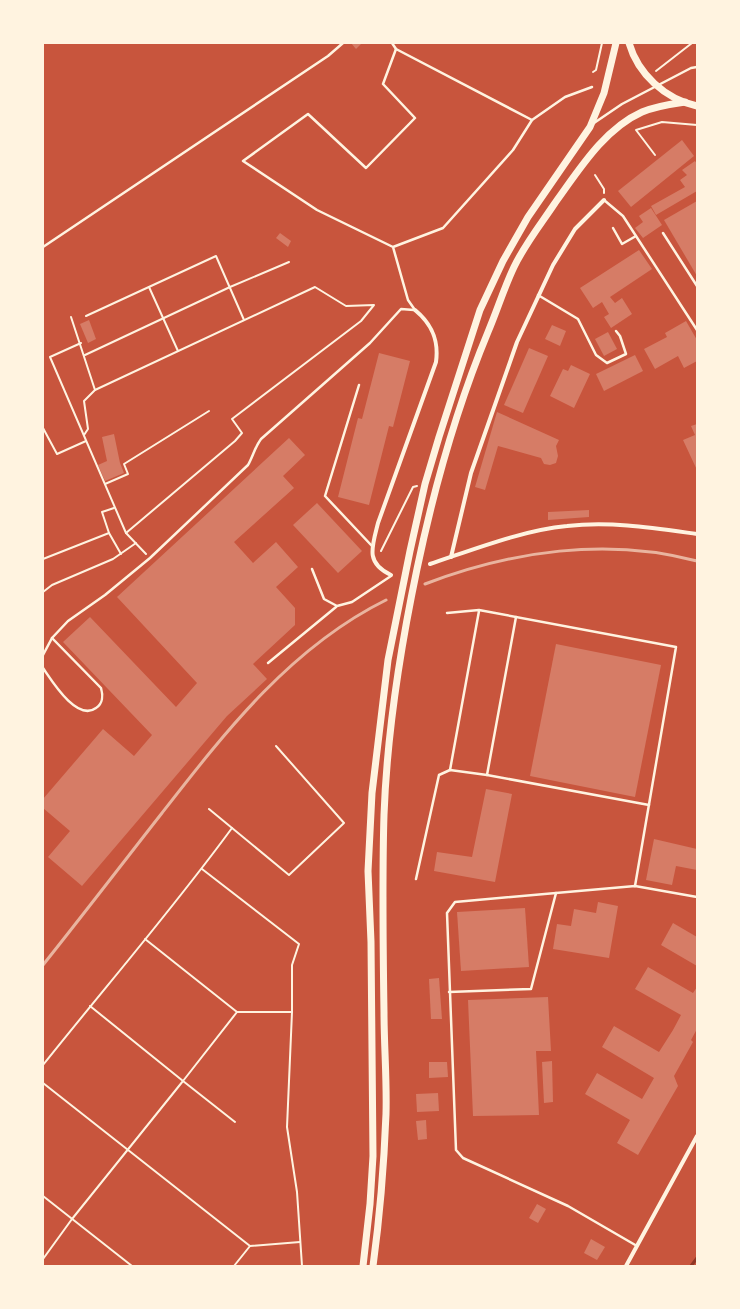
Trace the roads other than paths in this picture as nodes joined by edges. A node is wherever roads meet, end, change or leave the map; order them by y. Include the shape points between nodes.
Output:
1 (343, 43) edge
2 (392, 43) edge
3 (616, 43) edge
4 (629, 43) edge
5 (396, 49) junction
6 (697, 67) edge
7 (657, 86) junction
8 (592, 87) dead end
9 (685, 102) junction
10 (697, 106) edge
11 (532, 120) junction
12 (590, 127) junction
13 (604, 200) joint
14 (613, 228) dead end
15 (663, 232) dead end
16 (636, 236) junction
17 (43, 247) edge
18 (393, 247) junction
19 (697, 286) edge
20 (538, 295) junction
21 (415, 310) junction
22 (697, 330) edge
23 (616, 331) dead end
24 (359, 385) dead end
25 (697, 534) edge
26 (372, 546) junction
27 (451, 557) junction
28 (430, 564) dead end
29 (312, 568) dead end
30 (391, 575) joint
31 (337, 606) junction
32 (479, 610) junction
33 (447, 613) dead end
34 (516, 617) junction
35 (52, 638) junction
36 (43, 655) edge
37 (268, 663) dead end
38 (43, 668) edge
39 (450, 770) junction
40 (486, 775) junction
41 (649, 805) junction
42 (416, 879) dead end
43 (635, 886) junction
44 (556, 893) junction
45 (697, 897) edge
46 (449, 992) junction
47 (697, 1136) edge
48 (637, 1246) junction
49 (363, 1266) edge
50 (373, 1266) edge
51 (626, 1266) edge

1 - 17 lane via 322,61
2 - 5 lane
3 - 12 main road via 604,93
4 - 7 main road via 638,64
5 - 11 lane
5 - 18 lane via 383,84 415,118 366,168 308,114 243,161 317,210
6 - 7 lane
7 - 9 main road
7 - 12 lane via 604,115
8 - 11 lane via 565,97
9 - 10 main road
9 - 50 main road via 643,112 625,121 610,134 567,188 514,267 476,360 452,429 422,546 396,679 384,814 386,1111 382,1197
11 - 18 lane via 512,150 443,228
12 - 49 main road via 528,216 480,310 437,444 410,551 388,660 372,793 368,871 373,1156
13 - 16 lane via 623,216
13 - 20 street via 575,229
14 - 16 lane via 622,244
15 - 19 lane
16 - 22 lane
18 - 21 lane via 408,300
20 - 23 lane via 578,319 596,355 607,363 626,354
20 - 27 street via 517,342 484,432
21 - 26 street via 426,319 433,332 438,348 436,362
21 - 35 lane via 401,309 370,343 260,439 248,465 150,558 68,621
24 - 26 lane via 326,496
25 - 27 street via 625,525 566,526 510,538
26 - 30 street via 375,562
27 - 28 street
29 - 31 lane via 324,599
30 - 31 lane via 352,602
31 - 37 lane
32 - 33 lane
32 - 34 lane
32 - 39 lane
34 - 40 lane
34 - 41 lane via 676,647
35 - 36 lane
35 - 38 lane via 101,688 102,700 99,706 94,710 76,707 57,688
39 - 40 lane
39 - 42 lane via 439,775
40 - 41 lane
41 - 43 lane
43 - 44 lane
43 - 45 lane
44 - 46 lane via 531,990
44 - 46 lane via 455,902 447,913
46 - 48 lane via 456,1150 463,1158 568,1206
47 - 48 street
48 - 51 street

